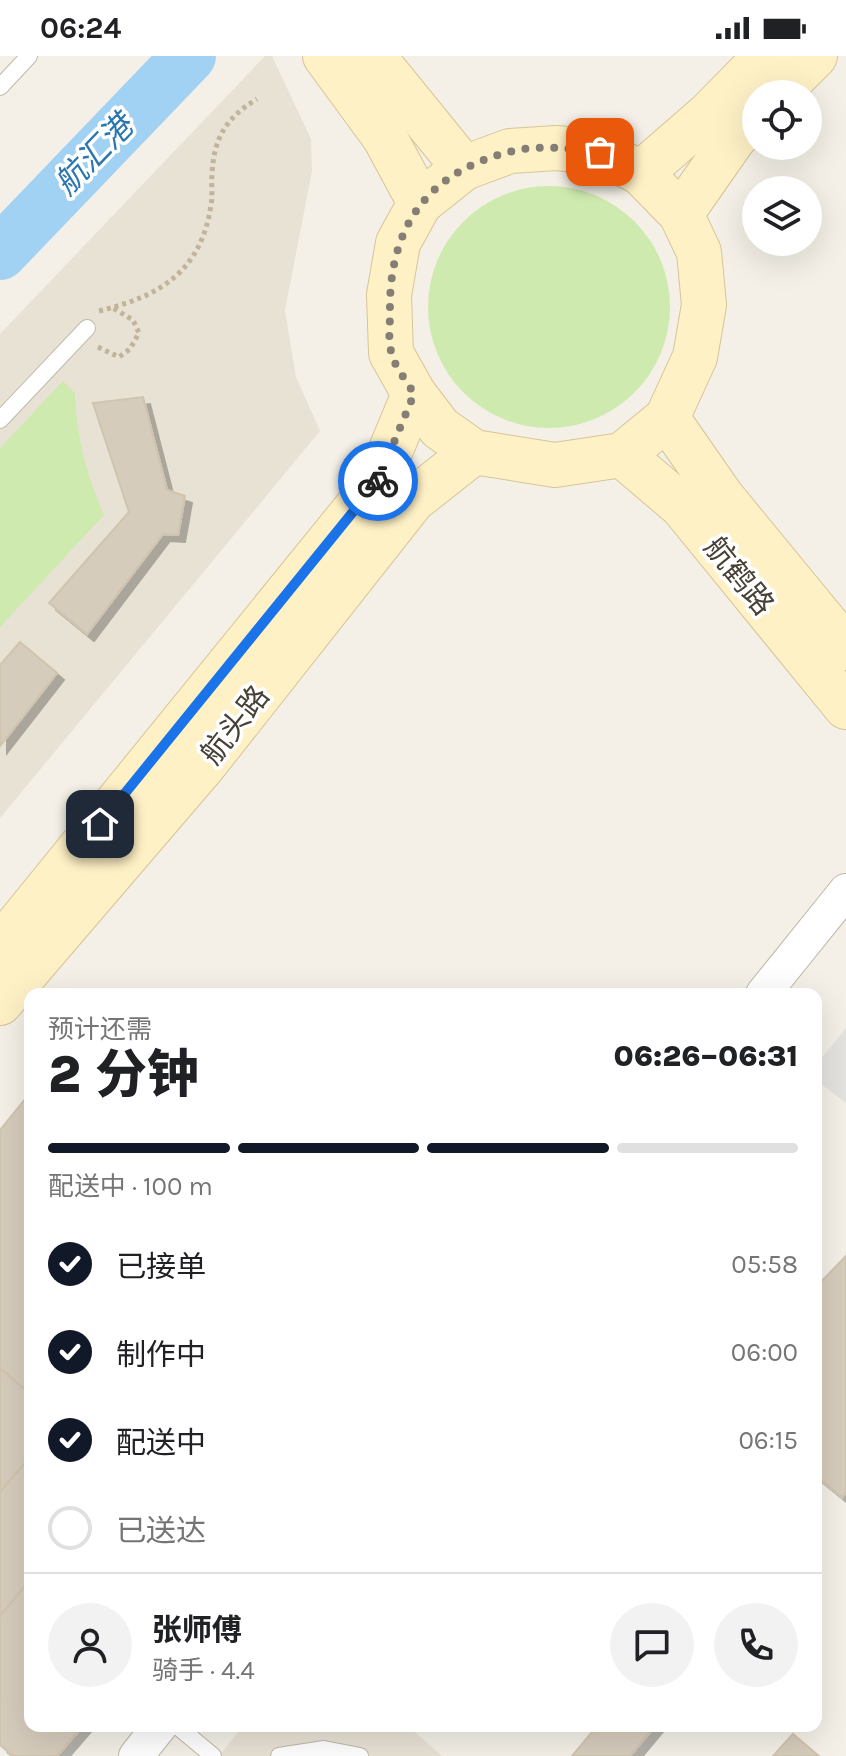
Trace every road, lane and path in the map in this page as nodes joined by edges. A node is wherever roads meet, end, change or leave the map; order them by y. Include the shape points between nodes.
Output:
1 (29, 56) edge
2 (325, 56) edge
3 (373, 56) edge
4 (766, 56) edge
5 (815, 56) edge
6 (791, 80) edge
7 (0, 87) edge
8 (257, 99) dead end
9 (742, 130) edge
10 (464, 168) junction
11 (641, 173) junction
12 (420, 203) junction
13 (681, 214) junction
14 (113, 308) junction
15 (87, 328) junction
16 (414, 394) junction
17 (667, 418) junction
18 (0, 420) edge
19 (474, 452) junction
20 (622, 455) junction
21 (846, 648) edge
22 (846, 707) edge
23 (846, 891) edge
24 (0, 947) edge
25 (768, 988) edge
26 (0, 1003) edge
27 (155, 1732) edge
28 (184, 1732) edge
29 (136, 1756) edge
30 (213, 1756) edge
31 (279, 1756) edge
32 (360, 1756) edge

1 - 7 lane
2 - 12 main road via 385,138
3 - 10 main road
4 - 11 main road
5 - 6 main road
8 - 14 path via 224,125 212,172 211,205 192,260 154,293
9 - 13 main road
10 - 11 main road via 510,151 556,148 600,152
10 - 12 main road
11 - 13 main road
12 - 16 main road via 398,243 389,295 391,353
13 - 17 main road via 699,252 704,305 695,357
14 - 15 path via 92,313
14 - 15 path via 133,320 139,333 130,349 119,357 105,352 93,343
15 - 18 lane
16 - 19 main road via 440,428
16 - 24 main road, 航头路 via 378,481
17 - 20 main road
17 - 21 main road, 航鹤路 via 722,497
19 - 20 main road via 555,465
19 - 26 main road, 航头路 via 413,500 204,765
20 - 22 main road, 航鹤路 via 682,506
23 - 25 street
27 - 29 street
28 - 30 lane
31 - 32 lane via 324,1749

